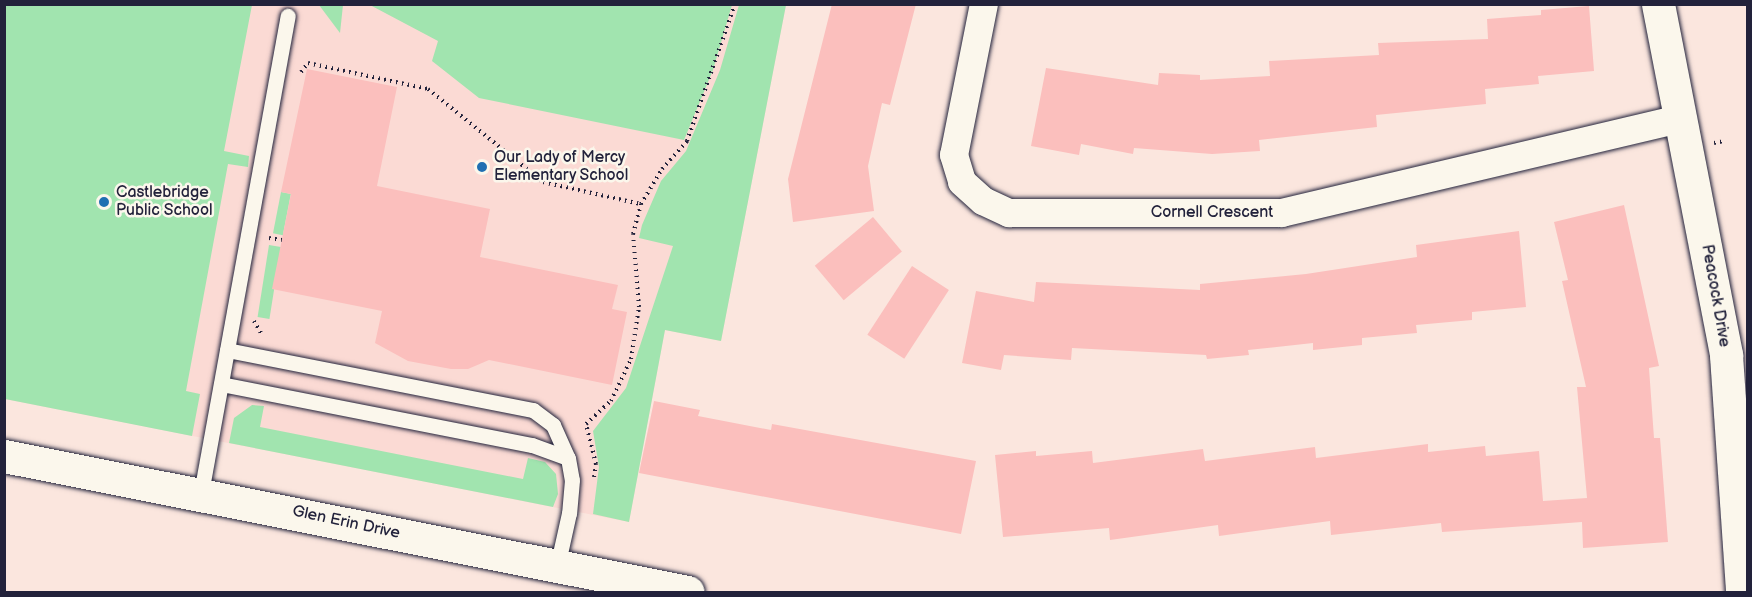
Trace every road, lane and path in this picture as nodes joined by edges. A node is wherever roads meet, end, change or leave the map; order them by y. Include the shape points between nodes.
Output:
1 (735, 4) edge
2 (984, 4) edge
3 (1658, 4) edge
4 (288, 16) dead end
5 (300, 80) dead end
6 (1679, 119) junction
7 (641, 204) junction
8 (270, 226) dead end
9 (268, 237) junction
10 (282, 240) dead end
11 (266, 249) dead end
12 (253, 317) dead end
13 (265, 337) dead end
14 (227, 350) junction
15 (221, 384) junction
16 (4, 456) edge
17 (568, 458) junction
18 (593, 483) dead end
19 (201, 493) junction
20 (557, 567) junction
21 (628, 587) edge
22 (688, 592) edge
23 (1742, 592) edge

1 - 7 path via 716,69 687,141 662,169
2 - 6 street, Cornell Crescent via 954,154 962,182 983,201 1009,213 1282,213
3 - 6 street, Peacock Drive
4 - 14 lane
5 - 7 path via 308,63 429,89 543,182
6 - 23 street, Peacock Drive via 1726,355
7 - 18 path via 633,234 639,307 631,359 611,401 586,424 596,464
8 - 9 path
9 - 10 path
9 - 11 path
12 - 13 path
14 - 15 lane
14 - 17 lane via 533,410 553,425
15 - 17 lane via 528,444
15 - 19 lane
16 - 19 street, Glen Erin Drive
17 - 20 lane via 572,480 569,513
19 - 20 street, Glen Erin Drive
20 - 21 street, Glen Erin Drive
21 - 22 street, Glen Erin Drive

